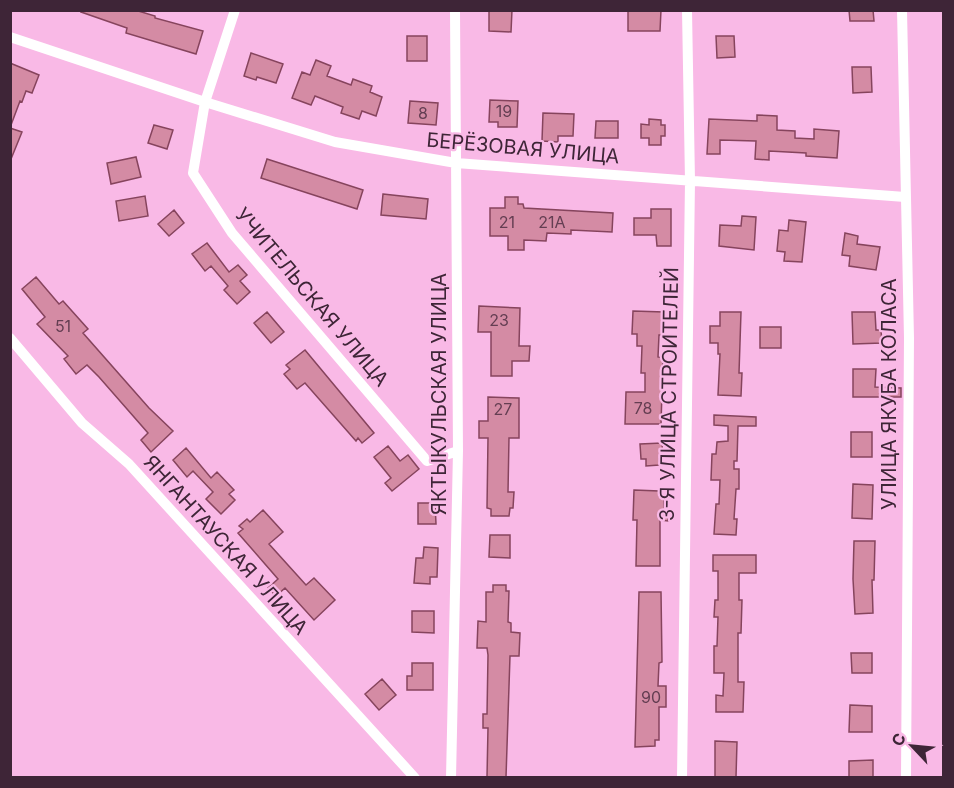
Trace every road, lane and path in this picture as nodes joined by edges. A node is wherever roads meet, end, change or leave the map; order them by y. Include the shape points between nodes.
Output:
1 (235, 10) edge
2 (455, 10) edge
3 (687, 10) edge
4 (902, 10) edge
5 (10, 37) edge
6 (206, 102) junction
7 (456, 164) junction
8 (690, 181) junction
9 (905, 197) junction
10 (10, 338) edge
11 (458, 451) junction
12 (415, 777) edge
13 (451, 777) edge
14 (682, 777) edge
15 (906, 777) edge

1 - 6 street, УЧИТЕЛЬСКАЯ УЛИЦА
2 - 7 street, ЯКТЫКУЛЬСКАЯ УЛИЦА
3 - 8 street, 3-Я УЛИЦА СТРОИТЕЛЕЙ
4 - 9 street, УЛИЦА ЯКУБА КОЛАСА
5 - 6 street, БЕРЁЗОВАЯ УЛИЦА
6 - 7 street, БЕРЁЗОВАЯ УЛИЦА via 335,142
6 - 11 street, УЧИТЕЛЬСКАЯ УЛИЦА via 193,173 232,233 427,461
7 - 8 street, БЕРЁЗОВАЯ УЛИЦА
7 - 11 street, ЯКТЫКУЛЬСКАЯ УЛИЦА
8 - 9 street, БЕРЁЗОВАЯ УЛИЦА
8 - 14 street, 3-Я УЛИЦА СТРОИТЕЛЕЙ
9 - 15 street, УЛИЦА ЯКУБА КОЛАСА via 909,338
10 - 12 street, ЯНГАНТАУСКАЯ УЛИЦА via 82,423 129,464
11 - 13 street, ЯКТЫКУЛЬСКАЯ УЛИЦА

